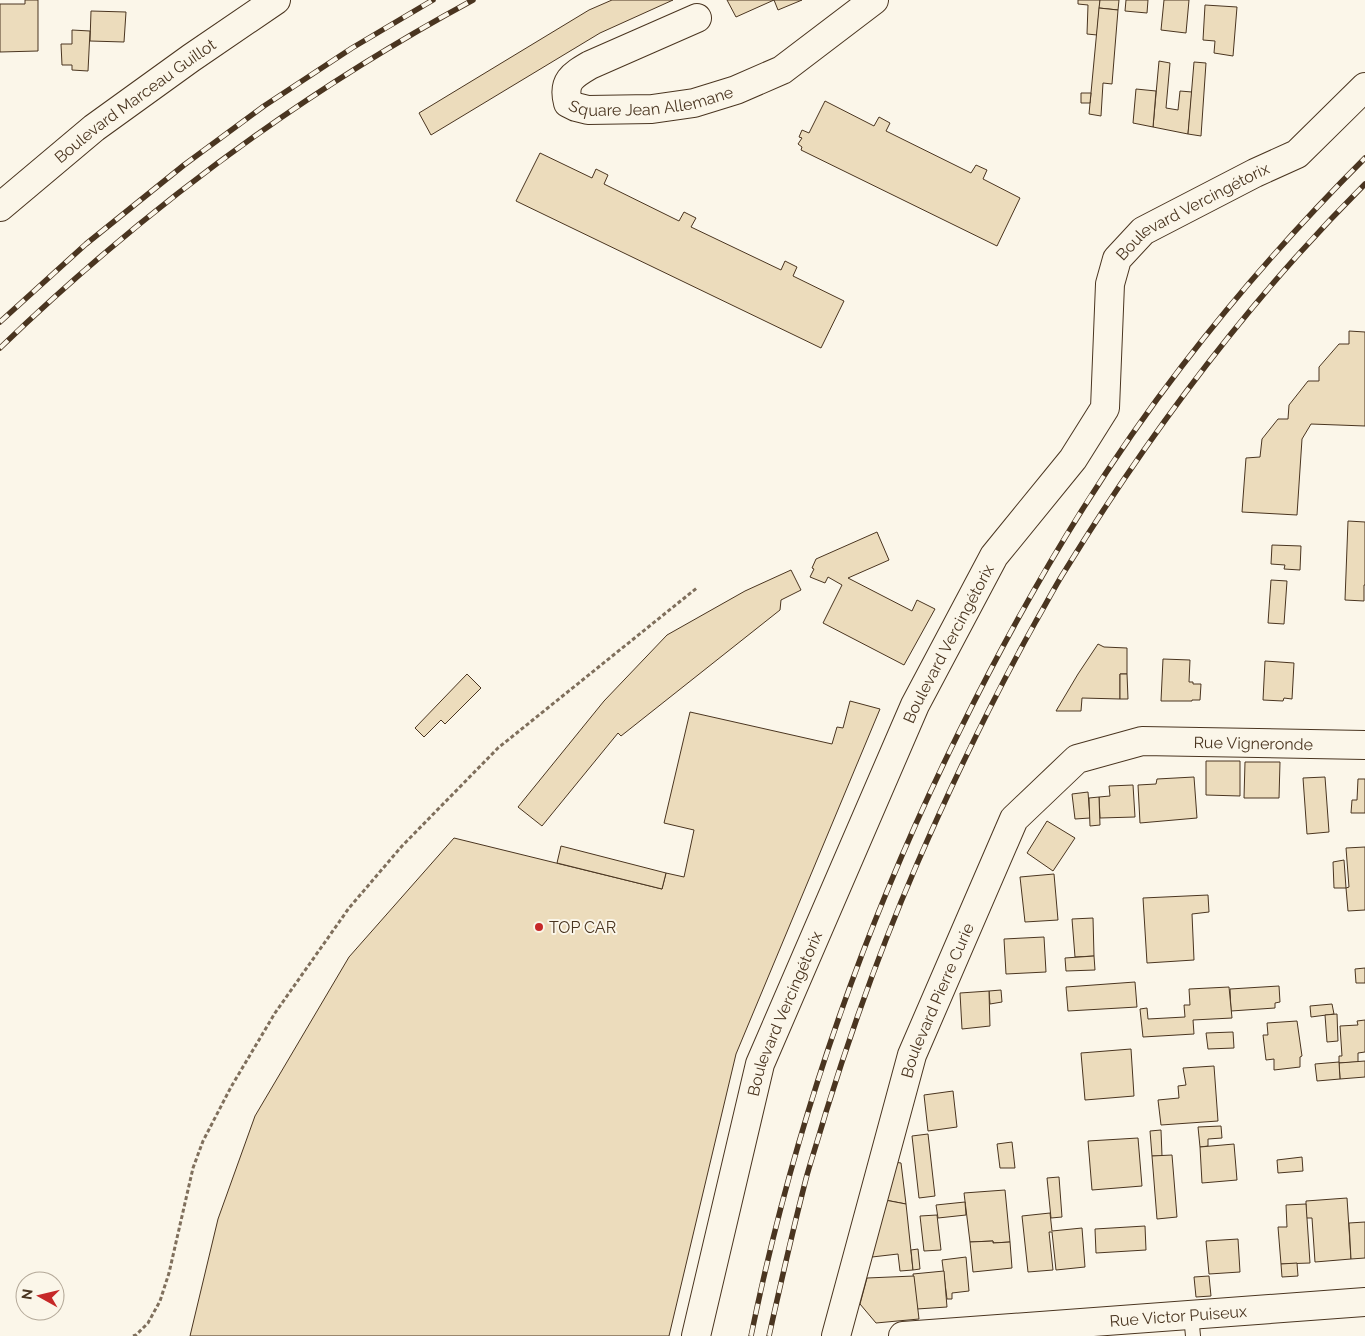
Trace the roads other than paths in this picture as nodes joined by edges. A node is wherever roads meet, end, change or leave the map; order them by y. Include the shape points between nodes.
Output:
1 (276, 0) edge
2 (874, 0) edge
3 (696, 18) dead end
4 (1365, 86) edge
5 (0, 207) edge
6 (1142, 741) joint
7 (1365, 745) edge
8 (1365, 1302) edge
9 (1192, 1326) edge
10 (696, 1336) edge
11 (836, 1336) edge
12 (903, 1336) edge

1 - 5 street, Boulevard Marceau Guillot via 94,128
2 - 3 street, Square Jean Allemane via 782,70 736,90 694,103 652,109 588,110 568,103 568,81 576,74
4 - 10 street, Boulevard Vercingétorix via 1297,154 1143,231 1118,259 1110,284 1105,408 1073,459 994,556 915,705 760,1064
6 - 7 street, Rue Vigneronde
6 - 11 street, Boulevard Pierre Curie via 1077,759 1014,819 912,1056
8 - 9 street, Rue Victor Puiseux
9 - 12 street, Rue Victor Puiseux

